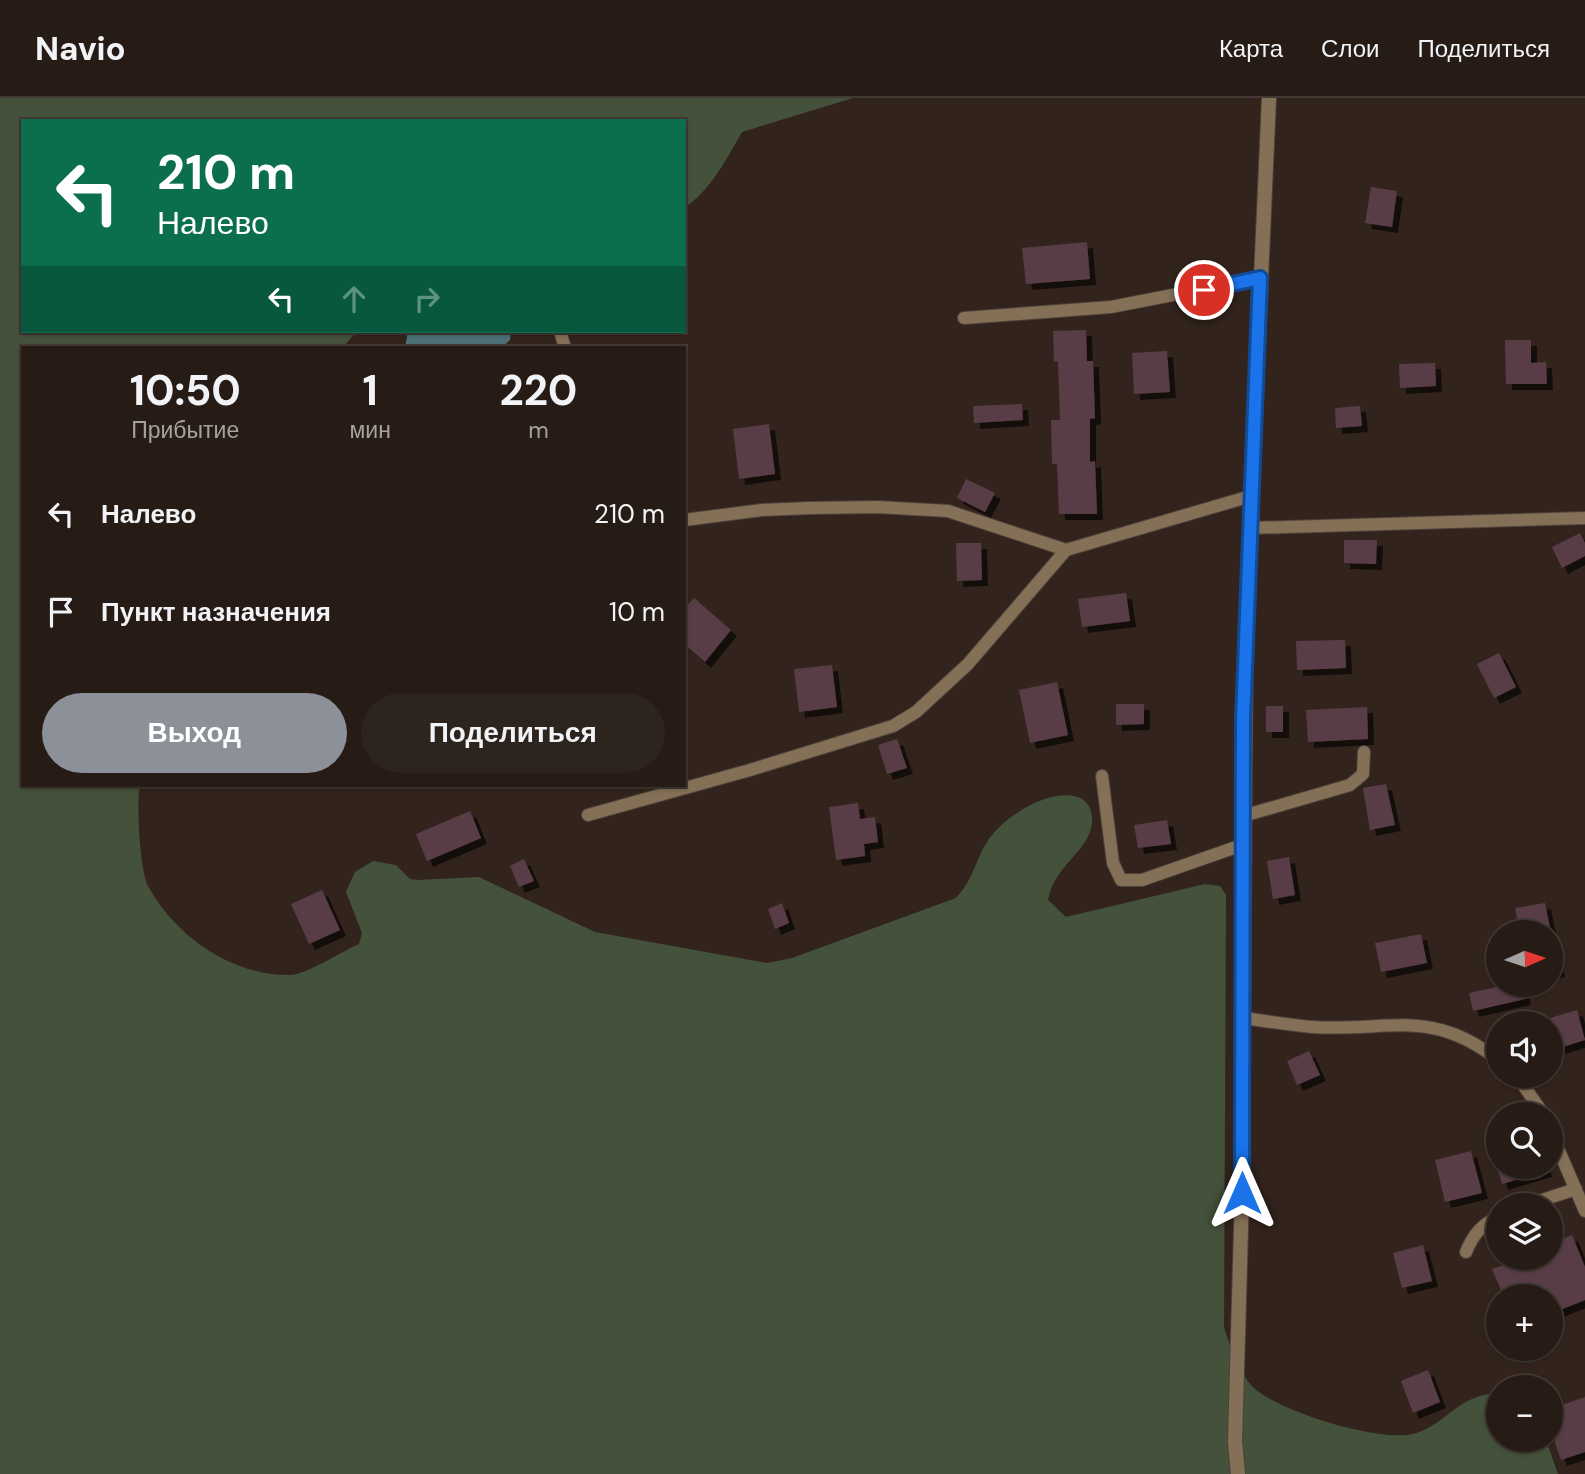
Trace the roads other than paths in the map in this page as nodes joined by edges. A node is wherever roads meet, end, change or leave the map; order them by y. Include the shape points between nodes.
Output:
1 (1269, 98) edge
2 (1260, 278) junction
3 (964, 318) dead end
4 (1251, 496) junction
5 (1585, 518) edge
6 (686, 520) edge
7 (1250, 528) junction
8 (1066, 550) junction
9 (1364, 752) dead end
10 (1102, 776) dead end
11 (588, 815) dead end
12 (1243, 816) junction
13 (1242, 845) junction
14 (1243, 1018) junction
15 (1486, 1052) edge
16 (1563, 1160) edge
17 (1576, 1189) junction
18 (1563, 1193) edge
19 (1585, 1211) edge
20 (1486, 1223) edge
21 (1466, 1252) dead end
22 (1238, 1474) edge

1 - 2 street
2 - 3 lane via 1111,307
2 - 4 street
4 - 7 street
4 - 8 lane
5 - 7 lane
6 - 8 lane via 810,508 948,511
7 - 12 street
8 - 11 lane via 968,664 916,712 892,726
9 - 12 lane via 1363,774 1350,785
10 - 13 lane via 1114,863 1121,880 1142,880
12 - 13 street
13 - 14 street
14 - 15 lane via 1313,1027 1427,1026 1459,1034
14 - 22 street
16 - 17 lane
17 - 18 lane
17 - 19 lane
20 - 21 lane

